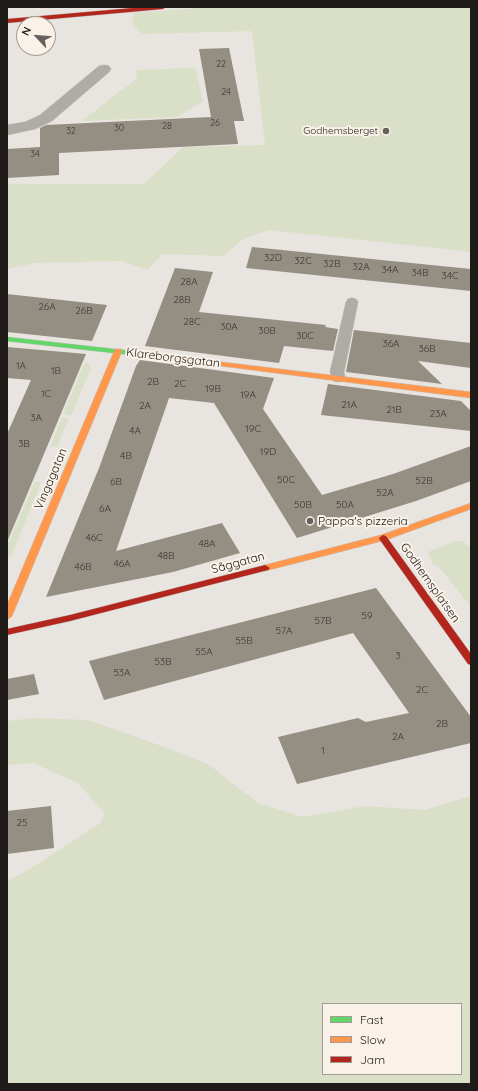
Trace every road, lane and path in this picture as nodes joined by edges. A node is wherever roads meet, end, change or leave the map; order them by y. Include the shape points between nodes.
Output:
1 (162, 7) edge
2 (7, 21) edge
3 (104, 70) dead end
4 (7, 130) edge
5 (352, 302) dead end
6 (7, 339) edge
7 (118, 351) junction
8 (338, 378) junction
9 (471, 396) edge
10 (470, 508) edge
11 (383, 538) junction
12 (7, 616) edge
13 (7, 632) edge
14 (471, 661) edge

1 - 2 street
3 - 4 street via 40,121 20,129
5 - 8 lane via 337,372
6 - 7 street, Klareborgsgatan
7 - 8 street, Klareborgsgatan
7 - 12 street, Vingagatan
8 - 9 street, Klareborgsgatan
10 - 11 street, Såggatan
11 - 13 street, Såggatan
11 - 14 street, Godhemsplatsen

